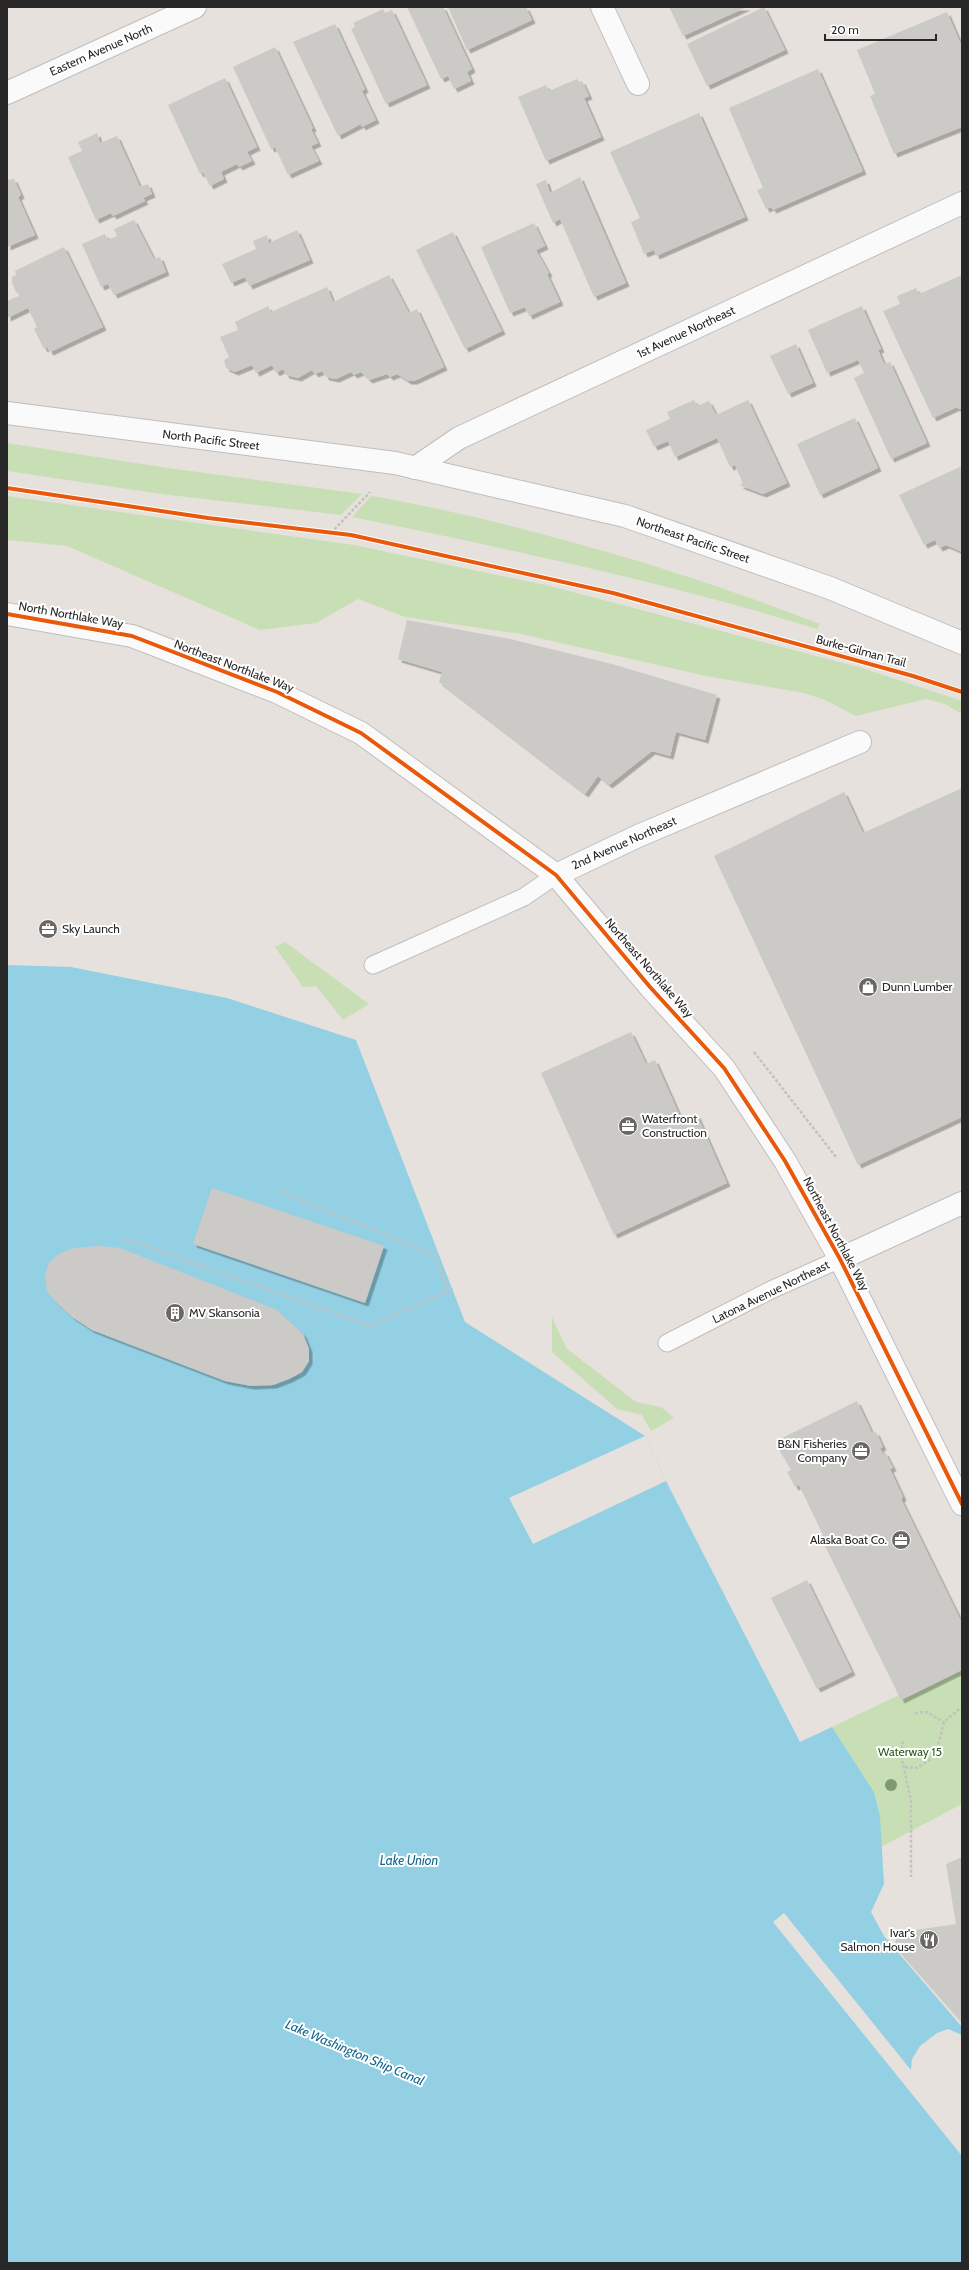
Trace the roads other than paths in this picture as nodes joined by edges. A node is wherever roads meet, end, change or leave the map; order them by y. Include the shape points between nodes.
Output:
1 (195, 7) edge
2 (602, 7) edge
3 (638, 84) dead end
4 (7, 93) edge
5 (962, 203) edge
6 (7, 413) edge
7 (415, 468) junction
8 (7, 614) edge
9 (132, 636) joint
10 (962, 643) edge
11 (860, 742) dead end
12 (556, 874) junction
13 (373, 965) dead end
14 (962, 1203) edge
15 (840, 1259) junction
16 (667, 1343) dead end
17 (962, 1504) edge

1 - 4 street, Eastern Avenue North
2 - 3 street
5 - 7 street, 1st Avenue Northeast via 459,438
6 - 7 street, North Pacific Street
7 - 10 street, Northeast Pacific Street via 625,516 830,588
8 - 9 street, North Northlake Way
9 - 12 street, Northeast Northlake Way via 277,692 360,733
11 - 12 street, 2nd Avenue Northeast
12 - 13 lane, 2nd Avenue Northeast via 524,897
12 - 15 street, Northeast Northlake Way via 650,987 724,1068 785,1161
14 - 15 street, Latona Avenue Northeast
15 - 16 lane, Latona Avenue Northeast via 771,1290
15 - 17 street, Northeast Northlake Way

